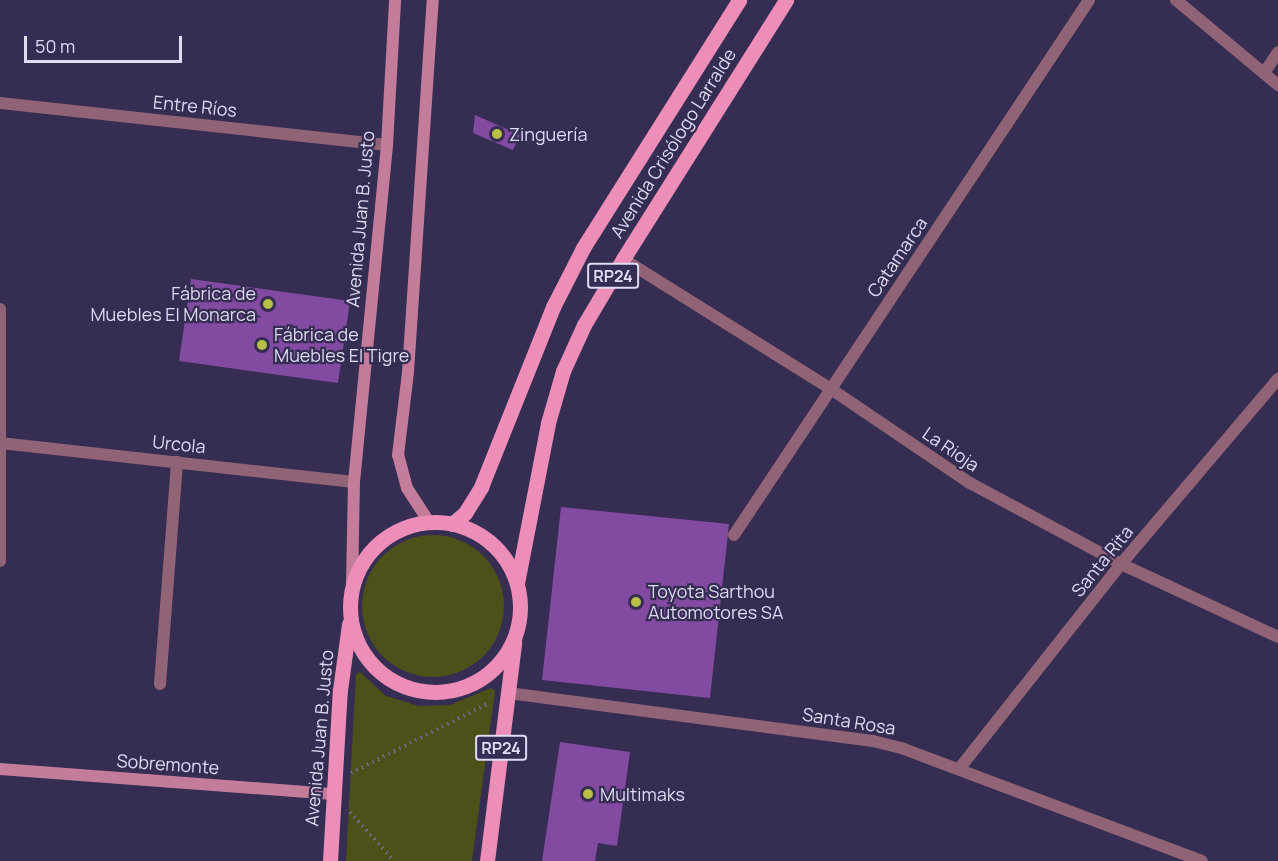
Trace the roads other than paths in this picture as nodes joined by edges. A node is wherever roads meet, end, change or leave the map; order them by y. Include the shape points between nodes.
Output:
1 (395, 0) edge
2 (433, 0) edge
3 (739, 0) edge
4 (786, 0) edge
5 (1089, 0) edge
6 (1176, 0) edge
7 (1278, 52) edge
8 (1264, 73) junction
9 (1278, 85) edge
10 (0, 103) edge
11 (387, 145) junction
12 (622, 259) junction
13 (0, 309) edge
14 (1278, 379) edge
15 (831, 389) junction
16 (1, 443) edge
17 (177, 462) junction
18 (354, 482) junction
19 (429, 522) junction
20 (452, 524) junction
21 (734, 535) dead end
22 (0, 561) edge
23 (1121, 564) junction
24 (517, 583) junction
25 (352, 585) junction
26 (350, 618) junction
27 (516, 634) junction
28 (1278, 637) edge
29 (160, 684) dead end
30 (508, 693) junction
31 (0, 769) edge
32 (959, 770) junction
33 (334, 788) junction
34 (330, 861) edge
35 (487, 861) edge
36 (1202, 861) edge

1 - 11 main road, Avenida Juan B. Justo
2 - 19 main road via 408,372 398,455 408,488
3 - 20 main road, Avenida Crisólogo Larralde / RP24 via 583,248 553,307 481,487 465,513
4 - 12 main road, Avenida Crisólogo Larralde / RP24
5 - 15 street, Catamarca
6 - 8 street
7 - 8 street
8 - 9 street
10 - 11 street, Entre Ríos
11 - 18 main road, Avenida Juan B. Justo
12 - 15 street, La Rioja
12 - 24 main road, Avenida Crisólogo Larralde / RP24 via 563,371 548,423
13 - 16 street
14 - 23 street, Santa Rita
15 - 21 street, Catamarca
15 - 23 street, La Rioja via 970,483
16 - 17 street, Urcola
16 - 22 street
17 - 18 street, Urcola
17 - 29 street
18 - 25 main road, Avenida Juan B. Justo
19 - 20 main road, RP24
19 - 25 main road, RP24 via 404,528 381,542 363,561
20 - 24 main road, RP24 via 474,531 493,545
23 - 28 street, La Rioja
23 - 32 street, Santa Rita
24 - 27 main road, RP24 via 520,609
25 - 26 main road, RP24
26 - 27 main road, RP24 via 357,643 371,664 390,681 422,691 464,687 486,675 504,657
26 - 33 main road, Avenida Juan B. Justo / RP24
27 - 30 main road, RP24
30 - 32 street, Santa Rosa via 873,741
30 - 35 main road, RP24
31 - 33 main road, Sobremonte
32 - 36 street, Santa Rosa
33 - 34 main road, Avenida Juan B. Justo / RP24

